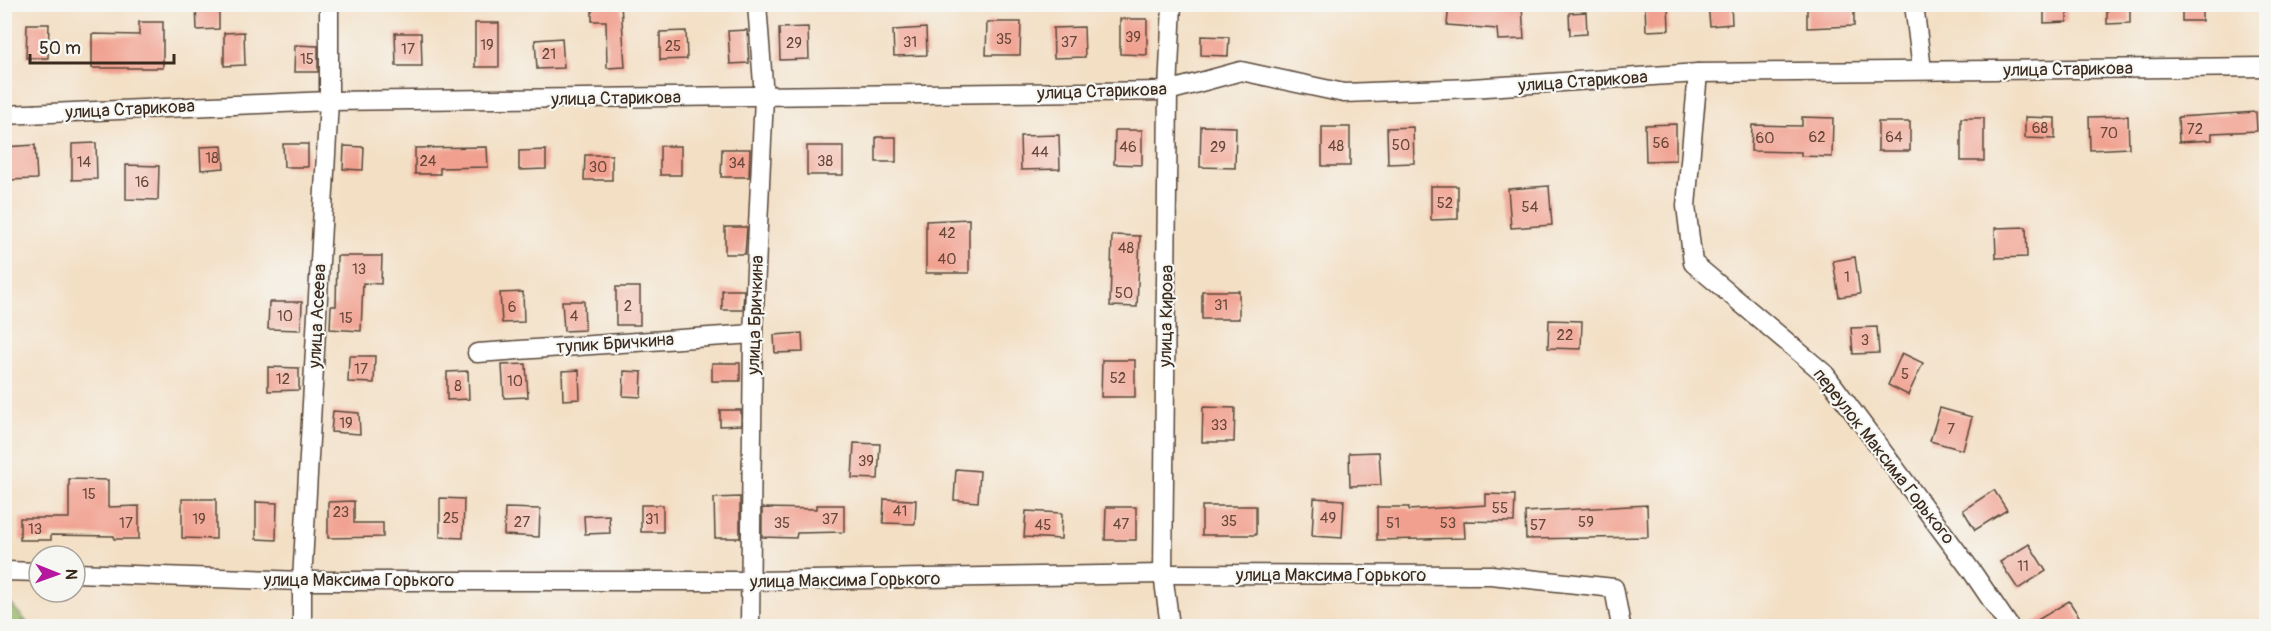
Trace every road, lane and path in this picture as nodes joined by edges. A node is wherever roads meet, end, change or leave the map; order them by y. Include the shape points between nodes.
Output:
1 (329, 4) edge
2 (757, 4) edge
3 (1172, 4) edge
4 (1914, 4) edge
5 (2266, 67) edge
6 (1922, 70) junction
7 (1698, 73) junction
8 (1168, 91) junction
9 (764, 97) junction
10 (329, 101) junction
11 (4, 115) edge
12 (753, 334) junction
13 (477, 353) dead end
14 (4, 571) edge
15 (27, 572) edge
16 (87, 573) edge
17 (1163, 574) junction
18 (302, 581) junction
19 (751, 581) junction
20 (302, 627) edge
21 (750, 627) edge
22 (1170, 627) edge
23 (1622, 627) edge
24 (2009, 627) edge

1 - 10 street, улица Асеева
2 - 9 street, улица Бричкина
3 - 8 street, улица Кирова
4 - 6 street
5 - 6 street, улица Старикова
6 - 7 street, улица Старикова
7 - 8 street, улица Старикова via 1344,93 1241,71
7 - 24 street, переулок Максима Горького via 1686,206 1694,263 1825,374
8 - 9 street, улица Старикова
8 - 17 street, улица Кирова
9 - 10 street, улица Старикова
9 - 12 street, улица Бричкина
10 - 11 street, улица Старикова
10 - 18 street, улица Асеева
12 - 13 street, тупик Бричкина
12 - 19 street, улица Бричкина
14 - 15 street
16 - 18 street, улица Максима Горького
17 - 19 street, улица Максима Горького
17 - 22 street, улица Кирова
17 - 23 street, улица Максима Горького via 1491,575 1614,588
18 - 19 street, улица Максима Горького
18 - 20 street, улица Асеева
19 - 21 street, улица Бричкина

